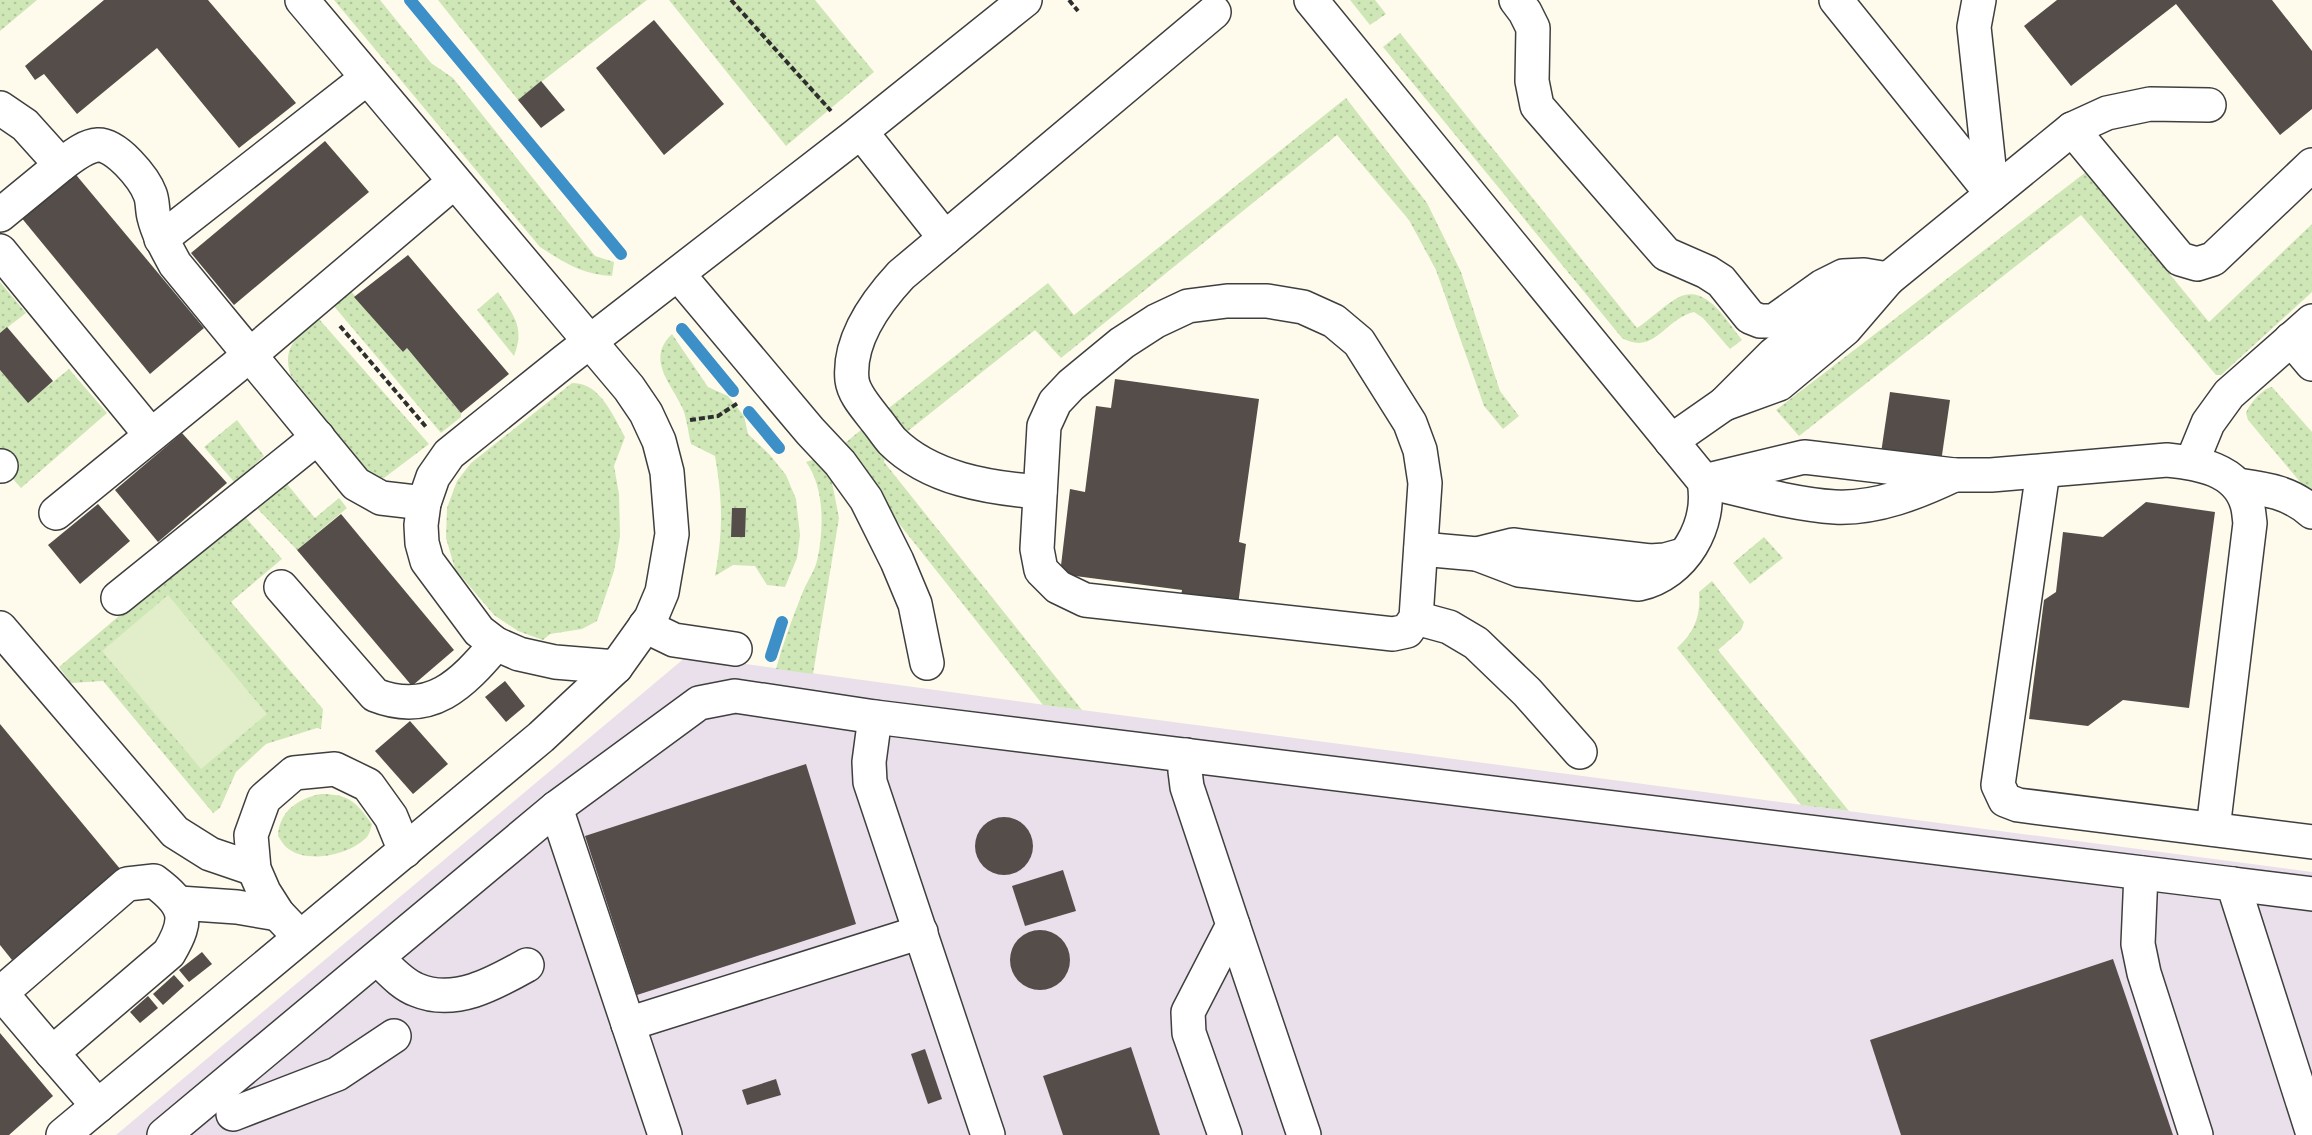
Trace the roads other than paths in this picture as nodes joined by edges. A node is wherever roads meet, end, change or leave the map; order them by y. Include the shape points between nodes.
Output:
1 (302, 0) edge
2 (1025, 0) edge
3 (1311, 0) edge
4 (1516, 0) edge
5 (1836, 0) edge
6 (1979, 0) edge
7 (1214, 12) dead end
8 (367, 78) junction
9 (2209, 105) dead end
10 (0, 108) edge
11 (2072, 129) junction
12 (858, 135) junction
13 (61, 165) junction
14 (2312, 165) edge
15 (454, 182) junction
16 (1992, 194) junction
17 (0, 215) edge
18 (945, 238) junction
19 (161, 239) junction
20 (0, 251) edge
21 (678, 274) junction
22 (1888, 279) junction
23 (2302, 330) edge
24 (590, 342) junction
25 (250, 354) junction
26 (2312, 364) edge
27 (150, 434) junction
28 (318, 437) junction
29 (1671, 441) junction
30 (2192, 462) junction
31 (2043, 471) junction
32 (1954, 475) junction
33 (1704, 481) junction
34 (2237, 485) junction
35 (1040, 492) junction
36 (424, 503) junction
37 (2312, 512) edge
38 (56, 513) dead end
39 (1421, 549) junction
40 (280, 587) dead end
41 (118, 598) dead end
42 (1416, 618) junction
43 (645, 626) junction
44 (0, 628) edge
45 (496, 644) junction
46 (735, 649) dead end
47 (927, 663) dead end
48 (616, 667) junction
49 (875, 717) junction
50 (1580, 752) dead end
51 (1186, 756) junction
52 (556, 808) junction
53 (2213, 829) junction
54 (2312, 842) edge
55 (405, 851) junction
56 (254, 869) junction
57 (2141, 873) junction
58 (2233, 884) junction
59 (2312, 894) edge
60 (179, 903) junction
61 (289, 925) junction
62 (1233, 925) junction
63 (921, 932) junction
64 (377, 958) junction
65 (527, 965) dead end
66 (0, 993) edge
67 (628, 1024) junction
68 (394, 1036) dead end
69 (52, 1053) junction
70 (98, 1106) junction
71 (230, 1113) edge
72 (2312, 1131) edge
73 (63, 1135) edge
74 (164, 1135) edge
75 (665, 1135) edge
76 (988, 1135) edge
77 (1225, 1135) edge
78 (1304, 1135) edge
79 (2196, 1135) edge

1 - 8 street
2 - 12 street
3 - 29 street
4 - 22 street via 1533,28 1532,81 1537,106 1666,254 1721,281 1750,317 1774,321 1843,276
5 - 16 street
6 - 16 street via 1974,27
7 - 18 street
8 - 15 street
8 - 19 street
9 - 11 street via 2150,104 2107,113
10 - 13 street via 25,125
11 - 14 street via 2180,259 2197,264 2213,259
11 - 16 street
12 - 18 street
12 - 21 street
13 - 17 street
13 - 19 street via 85,148 99,145 113,149 141,177 151,195
15 - 24 street
15 - 25 street
16 - 22 street
18 - 35 street via 881,297 864,326 854,356 852,381 861,400 892,441 913,456 964,480
19 - 25 street via 175,264
20 - 27 street
21 - 24 street
21 - 47 street via 840,463 866,499 915,604
22 - 29 street via 1845,329 1779,384 1724,404
23 - 26 street
23 - 30 street via 2229,394 2208,423
24 - 36 street via 449,454 433,477
24 - 43 street via 629,388 650,423 667,472 672,534 662,592
25 - 27 street
25 - 28 street
27 - 38 street
28 - 36 street via 356,484 381,498
28 - 41 street
29 - 33 street
30 - 31 street via 2167,459
30 - 34 street via 2218,470
31 - 32 street
31 - 53 street via 1998,785 2005,800 2018,805
32 - 33 street via 1804,457
32 - 33 street via 1916,493 1837,507
33 - 39 street via 1704,521 1696,538 1683,555 1665,560 1513,545 1476,554
34 - 37 street via 2277,491 2300,501
34 - 53 street via 2247,503 2250,523
35 - 39 street via 1044,426 1055,402 1122,342 1188,306 1267,301 1303,307 1334,321 1359,342 1410,423 1420,450 1425,483
35 - 42 street via 1037,549 1041,570 1058,587 1085,600 1393,634 1407,631
36 - 45 street via 421,534 427,561 479,631
39 - 42 street
40 - 45 street via 375,695 392,702 419,702 441,695 459,684
42 - 50 street via 1449,627 1476,643
43 - 46 street via 674,640
43 - 48 street
44 - 56 street via 175,832 210,854
45 - 48 street via 555,662
48 - 55 street via 541,737
49 - 51 street
49 - 52 street via 735,696 699,703
49 - 63 street via 870,782
51 - 57 street
51 - 62 street via 1187,787
52 - 64 street
52 - 67 street
53 - 54 street
55 - 56 street via 392,817 368,785 335,769 294,773 264,799 251,836
55 - 61 street
56 - 61 street via 264,892
57 - 58 street
57 - 79 street via 2138,944 2144,973
58 - 59 street
58 - 72 street
60 - 61 street via 237,907
60 - 66 street via 154,881 127,884
60 - 69 street via 180,934 169,953
61 - 70 street
62 - 77 street via 1188,1012 1189,1033
62 - 78 street
63 - 67 street
63 - 76 street
64 - 65 street via 404,983 432,995 483,988
64 - 71 street
66 - 69 street
67 - 75 street
68 - 71 street via 337,1074
69 - 70 street
70 - 73 street
71 - 74 street

